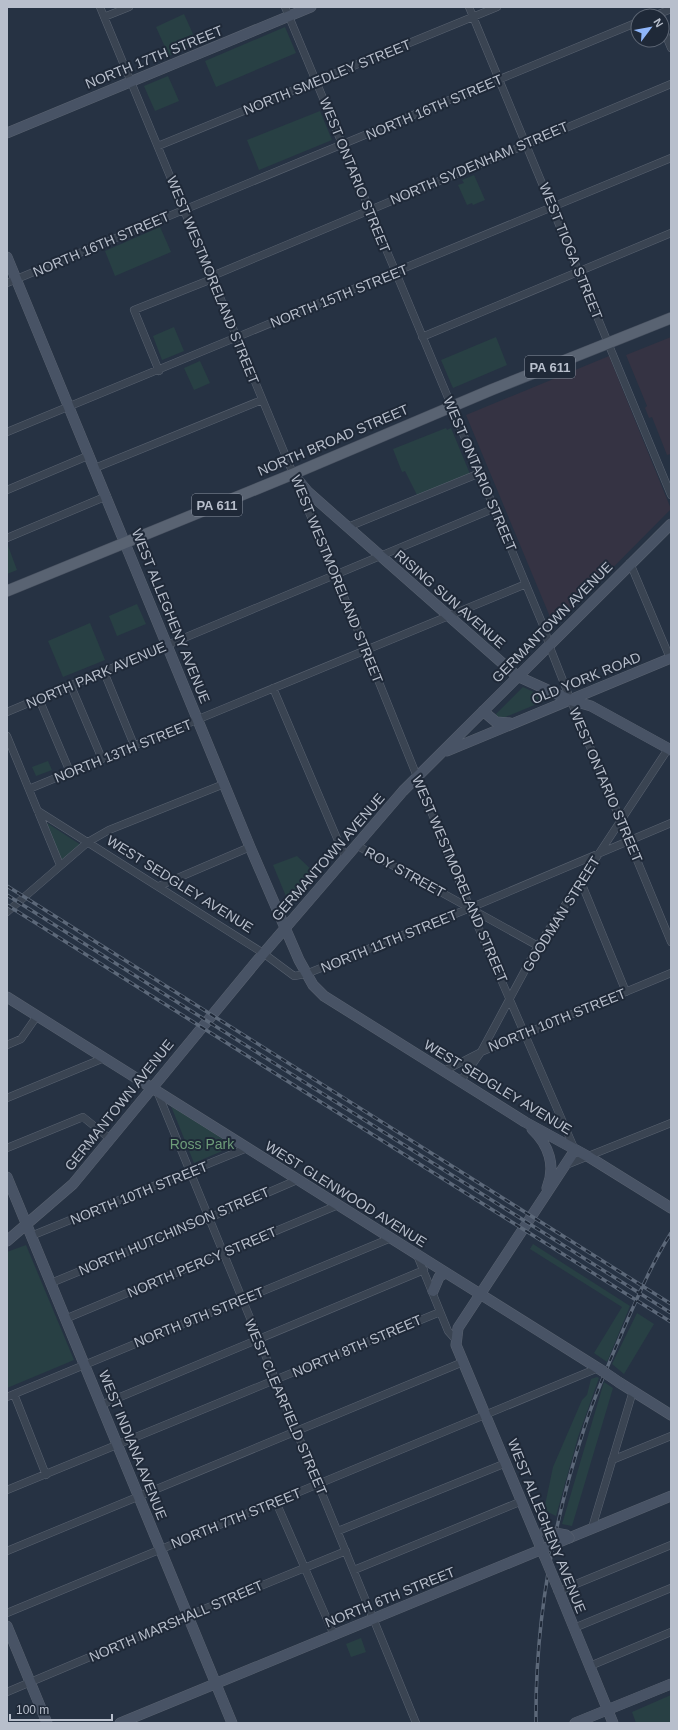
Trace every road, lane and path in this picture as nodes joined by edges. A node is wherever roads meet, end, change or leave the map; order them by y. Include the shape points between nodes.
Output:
1 (100, 7) edge
2 (130, 7) edge
3 (311, 7) edge
4 (469, 7) edge
5 (497, 7) edge
6 (287, 12) edge
7 (473, 17) junction
8 (104, 18) junction
9 (630, 25) edge
10 (499, 79) junction
11 (316, 81) junction
12 (130, 82) junction
13 (671, 84) edge
14 (7, 133) edge
15 (526, 143) junction
16 (158, 146) junction
17 (343, 146) junction
18 (671, 158) edge
19 (553, 208) junction
20 (369, 209) junction
21 (184, 210) junction
22 (671, 233) edge
23 (7, 257) edge
24 (579, 272) junction
25 (395, 273) junction
26 (212, 279) junction
27 (12, 281) edge
28 (671, 318) edge
29 (422, 337) junction
30 (237, 338) junction
31 (609, 343) junction
32 (159, 371) junction
33 (262, 400) junction
34 (69, 406) junction
35 (452, 406) junction
36 (7, 432) edge
37 (90, 455) junction
38 (95, 468) junction
39 (480, 473) junction
40 (293, 474) junction
41 (7, 490) edge
42 (671, 495) edge
43 (107, 496) junction
44 (495, 508) junction
45 (671, 524) edge
46 (348, 527) junction
47 (7, 538) edge
48 (126, 543) junction
49 (380, 556) junction
50 (630, 564) junction
51 (335, 576) junction
52 (526, 584) junction
53 (7, 591) edge
54 (449, 616) junction
55 (549, 645) junction
56 (167, 646) junction
57 (366, 650) junction
58 (671, 658) edge
59 (104, 672) junction
60 (518, 676) junction
61 (71, 686) junction
62 (274, 688) junction
63 (39, 699) junction
64 (570, 700) junction
65 (483, 711) junction
66 (7, 712) edge
67 (198, 720) junction
68 (512, 723) junction
69 (7, 736) edge
70 (134, 745) junction
71 (670, 749) edge
72 (438, 756) junction
73 (102, 759) junction
74 (70, 772) junction
75 (418, 776) junction
76 (224, 784) junction
77 (29, 789) junction
78 (38, 811) junction
79 (620, 822) junction
80 (671, 823) edge
81 (629, 840) junction
82 (88, 842) junction
83 (356, 844) junction
84 (250, 847) junction
85 (600, 852) junction
86 (345, 857) junction
87 (60, 866) junction
88 (581, 882) junction
89 (159, 886) junction
90 (470, 908) junction
91 (7, 912) edge
92 (285, 928) junction
93 (671, 942) edge
94 (538, 946) junction
95 (263, 953) junction
96 (671, 973) edge
97 (306, 974) junction
98 (313, 985) joint
99 (626, 992) junction
100 (7, 997) edge
101 (510, 998) junction
102 (37, 1016) junction
103 (524, 1034) junction
104 (7, 1045) edge
105 (481, 1052) junction
106 (104, 1058) junction
107 (444, 1071) junction
108 (460, 1082) junction
109 (154, 1089) junction
110 (7, 1098) edge
111 (525, 1122) junction
112 (671, 1123) edge
113 (109, 1138) junction
114 (7, 1148) edge
115 (247, 1148) junction
116 (575, 1150) junction
117 (589, 1157) junction
118 (566, 1165) junction
119 (190, 1173) junction
120 (7, 1178) edge
121 (297, 1180) junction
122 (543, 1200) junction
123 (338, 1205) junction
124 (671, 1208) edge
125 (208, 1218) junction
126 (27, 1225) junction
127 (32, 1236) junction
128 (391, 1238) junction
129 (7, 1241) edge
130 (222, 1254) junction
131 (417, 1255) junction
132 (424, 1270) junction
133 (445, 1273) junction
134 (51, 1283) junction
135 (433, 1291) junction
136 (481, 1294) junction
137 (241, 1299) junction
138 (440, 1312) junction
139 (65, 1319) junction
140 (258, 1339) junction
141 (456, 1340) junction
142 (464, 1362) junction
143 (84, 1364) junction
144 (599, 1369) junction
145 (275, 1380) junction
146 (633, 1391) junction
147 (10, 1396) edge
148 (101, 1405) junction
149 (486, 1415) junction
150 (671, 1415) edge
151 (296, 1432) junction
152 (671, 1436) edge
153 (117, 1445) junction
154 (612, 1460) junction
155 (506, 1463) junction
156 (46, 1475) junction
157 (318, 1484) junction
158 (8, 1489) edge
159 (139, 1496) junction
160 (671, 1496) edge
161 (522, 1501) junction
162 (276, 1502) junction
163 (592, 1528) junction
164 (533, 1529) junction
165 (338, 1531) junction
166 (569, 1538) junction
167 (671, 1545) edge
168 (160, 1548) junction
169 (7, 1551) edge
170 (346, 1551) junction
171 (543, 1551) junction
172 (304, 1569) junction
173 (354, 1570) junction
174 (671, 1588) edge
175 (559, 1591) junction
176 (7, 1613) edge
177 (188, 1616) junction
178 (373, 1618) junction
179 (7, 1626) edge
180 (574, 1628) junction
181 (671, 1632) edge
182 (334, 1635) junction
183 (590, 1666) junction
184 (30, 1683) junction
185 (216, 1684) junction
186 (671, 1684) edge
187 (7, 1692) edge
188 (608, 1710) junction
189 (48, 1723) edge
190 (120, 1723) edge
191 (232, 1723) edge
192 (416, 1723) edge
193 (575, 1723) edge
194 (613, 1723) edge

1 - 8 street, WEST WESTMORELAND STREET
2 - 8 street
3 - 6 street, NORTH 17TH STREET
4 - 7 street, WEST TIOGA STREET
5 - 7 street, NORTH SMEDLEY STREET
6 - 11 street, WEST ONTARIO STREET
6 - 12 street, NORTH 17TH STREET
7 - 10 street, WEST TIOGA STREET
7 - 11 street, NORTH SMEDLEY STREET
8 - 12 street, WEST WESTMORELAND STREET
9 - 10 street, NORTH 16TH STREET
10 - 15 street, WEST TIOGA STREET
10 - 17 street, NORTH 16TH STREET
11 - 16 street, NORTH SMEDLEY STREET
11 - 17 street, WEST ONTARIO STREET
12 - 14 street, NORTH 17TH STREET
12 - 16 street, WEST WESTMORELAND STREET
13 - 15 street, NORTH SYDENHAM STREET
15 - 19 street, WEST TIOGA STREET
15 - 20 street, NORTH SYDENHAM STREET
16 - 21 street, WEST WESTMORELAND STREET
17 - 20 street, WEST ONTARIO STREET
17 - 21 street, NORTH 16TH STREET
18 - 19 street, NORTH 15TH STREET
19 - 24 street, WEST TIOGA STREET
19 - 25 street, NORTH 15TH STREET
20 - 25 street, WEST ONTARIO STREET
20 - 26 street, NORTH SYDENHAM STREET via 217,274
21 - 26 street, WEST WESTMORELAND STREET
21 - 27 street, NORTH 16TH STREET
22 - 24 street
23 - 27 street, WEST ALLEGHENY AVENUE
24 - 29 street
24 - 31 street, WEST TIOGA STREET
25 - 29 street, WEST ONTARIO STREET
25 - 30 street, NORTH 15TH STREET
26 - 30 street, WEST WESTMORELAND STREET
26 - 32 street, NORTH SYDENHAM STREET via 134,310
27 - 34 street, WEST ALLEGHENY AVENUE
28 - 31 main road, NORTH BROAD STREET / PA 611
29 - 35 street, WEST ONTARIO STREET
30 - 32 street, NORTH 15TH STREET
30 - 33 street, WEST WESTMORELAND STREET
31 - 35 main road, NORTH BROAD STREET / PA 611
31 - 42 street, WEST TIOGA STREET
32 - 34 street, NORTH 15TH STREET
33 - 38 street
33 - 40 street, WEST WESTMORELAND STREET
34 - 36 street, NORTH 15TH STREET
34 - 37 street, WEST ALLEGHENY AVENUE
35 - 39 street, WEST ONTARIO STREET
35 - 40 main road, NORTH BROAD STREET / PA 611
37 - 38 street, WEST ALLEGHENY AVENUE
37 - 41 street
38 - 43 street, WEST ALLEGHENY AVENUE
39 - 44 street, WEST ONTARIO STREET
39 - 46 street
40 - 46 street, RISING SUN AVENUE via 308,492
40 - 48 main road, NORTH BROAD STREET / PA 611
40 - 51 street, WEST WESTMORELAND STREET
43 - 47 street
43 - 48 street, WEST ALLEGHENY AVENUE
44 - 49 street, NORTH PARK AVENUE
44 - 52 street, WEST ONTARIO STREET
45 - 50 street, GERMANTOWN AVENUE
46 - 49 street, RISING SUN AVENUE
48 - 53 main road, NORTH BROAD STREET / PA 611
48 - 56 street, WEST ALLEGHENY AVENUE
49 - 51 street, NORTH PARK AVENUE
49 - 54 street, RISING SUN AVENUE
50 - 55 street, GERMANTOWN AVENUE
50 - 58 street
51 - 56 street, NORTH PARK AVENUE
51 - 57 street, WEST WESTMORELAND STREET
52 - 54 street, NORTH 13TH STREET
52 - 55 street, WEST ONTARIO STREET
54 - 57 street, NORTH 13TH STREET
54 - 60 street, RISING SUN AVENUE
55 - 60 street, GERMANTOWN AVENUE
55 - 64 street, WEST ONTARIO STREET
56 - 59 street, NORTH PARK AVENUE
56 - 67 street, WEST ALLEGHENY AVENUE
57 - 62 street, NORTH 13TH STREET
57 - 75 street, WEST WESTMORELAND STREET
58 - 64 street, OLD YORK ROAD
59 - 61 street, NORTH PARK AVENUE
59 - 70 street
60 - 64 street, RISING SUN AVENUE
60 - 65 street, GERMANTOWN AVENUE
61 - 63 street, NORTH PARK AVENUE
61 - 73 street
62 - 67 street, NORTH 13TH STREET
62 - 86 street
63 - 66 street, NORTH PARK AVENUE
63 - 74 street
64 - 68 street, OLD YORK ROAD
64 - 71 street, RISING SUN AVENUE via 591,706
64 - 79 street, WEST ONTARIO STREET
65 - 68 street via 496,722
65 - 72 street, GERMANTOWN AVENUE
67 - 70 street, NORTH 13TH STREET
67 - 76 street, WEST ALLEGHENY AVENUE
68 - 72 street, OLD YORK ROAD
69 - 77 street
70 - 73 street, NORTH 13TH STREET
71 - 79 street, GOODMAN STREET
72 - 75 street, GERMANTOWN AVENUE
73 - 74 street, NORTH 13TH STREET
74 - 77 street, NORTH 13TH STREET
75 - 83 street, GERMANTOWN AVENUE
75 - 90 street, WEST WESTMORELAND STREET
76 - 82 street via 109,830
76 - 84 street, WEST ALLEGHENY AVENUE
77 - 78 street
78 - 82 street, WEST SEDGLEY AVENUE
78 - 87 street
79 - 81 street, WEST ONTARIO STREET
79 - 85 street, GOODMAN STREET
80 - 81 street, NORTH 11TH STREET
81 - 85 street, NORTH 11TH STREET
81 - 93 street, WEST ONTARIO STREET
82 - 87 street
82 - 89 street, WEST SEDGLEY AVENUE
83 - 86 street, GERMANTOWN AVENUE
83 - 90 street, ROY STREET
84 - 89 street
84 - 92 street, WEST ALLEGHENY AVENUE
85 - 88 street, GOODMAN STREET
85 - 90 street, NORTH 11TH STREET
86 - 92 street, GERMANTOWN AVENUE
87 - 91 street
88 - 94 street, GOODMAN STREET
88 - 99 street
89 - 95 street, WEST SEDGLEY AVENUE
90 - 94 street, ROY STREET
90 - 97 street, NORTH 11TH STREET
90 - 101 street, WEST WESTMORELAND STREET
92 - 95 street, GERMANTOWN AVENUE
92 - 97 street, WEST ALLEGHENY AVENUE
94 - 101 street, GOODMAN STREET
95 - 97 street, WEST SEDGLEY AVENUE via 294,976
95 - 109 street, GERMANTOWN AVENUE
96 - 99 street, NORTH 10TH STREET
97 - 98 street, WEST ALLEGHENY AVENUE
98 - 107 street, WEST SEDGLEY AVENUE via 324,996
99 - 103 street, NORTH 10TH STREET
100 - 102 street, WEST GLENWOOD AVENUE
101 - 103 street, WEST WESTMORELAND STREET
101 - 105 street, GOODMAN STREET
102 - 104 street via 20,1039
102 - 106 street, WEST GLENWOOD AVENUE
103 - 105 street, NORTH 10TH STREET
103 - 116 street, WEST WESTMORELAND STREET
105 - 107 street, NORTH 10TH STREET
105 - 108 street, GOODMAN STREET
106 - 109 street, WEST GLENWOOD AVENUE
106 - 110 street
107 - 108 street, WEST SEDGLEY AVENUE
108 - 111 street, WEST SEDGLEY AVENUE
109 - 113 street, GERMANTOWN AVENUE
109 - 115 street, WEST GLENWOOD AVENUE
109 - 119 street, WEST CLEARFIELD STREET
111 - 116 street, WEST SEDGLEY AVENUE
111 - 122 street via 536,1132 549,1151 550,1177
112 - 117 street
113 - 114 street via 83,1117
113 - 126 street, GERMANTOWN AVENUE via 68,1189
115 - 119 street, NORTH 10TH STREET
115 - 121 street, WEST GLENWOOD AVENUE
116 - 117 street, WEST SEDGLEY AVENUE
116 - 118 street
117 - 118 street
117 - 124 street, WEST SEDGLEY AVENUE
118 - 122 street
119 - 125 street, WEST CLEARFIELD STREET
119 - 127 street, NORTH 10TH STREET
120 - 126 street, WEST INDIANA AVENUE
121 - 123 street, WEST GLENWOOD AVENUE
121 - 125 street, NORTH HUTCHINSON STREET
122 - 136 street
123 - 128 street, WEST GLENWOOD AVENUE
123 - 130 street, NORTH PERCY STREET
125 - 130 street, WEST CLEARFIELD STREET
125 - 134 street, NORTH HUTCHINSON STREET
126 - 127 street, WEST INDIANA AVENUE
126 - 129 street, GERMANTOWN AVENUE
127 - 134 street, WEST INDIANA AVENUE
128 - 131 street, WEST GLENWOOD AVENUE
128 - 137 street, NORTH 9TH STREET
130 - 137 street, WEST CLEARFIELD STREET
130 - 139 street, NORTH PERCY STREET
131 - 132 street, WEST ALLEGHENY AVENUE
131 - 133 street, WEST GLENWOOD AVENUE
132 - 135 street, WEST ALLEGHENY AVENUE
132 - 140 street
133 - 135 street via 439,1277
133 - 136 street, WEST GLENWOOD AVENUE
134 - 139 street, WEST INDIANA AVENUE
135 - 138 street, WEST ALLEGHENY AVENUE
136 - 141 street via 458,1328
136 - 144 street, WEST GLENWOOD AVENUE
137 - 140 street, WEST CLEARFIELD STREET
137 - 143 street, NORTH 9TH STREET
138 - 141 street, WEST ALLEGHENY AVENUE via 450,1336
138 - 145 street, NORTH 8TH STREET
139 - 143 street, WEST INDIANA AVENUE
140 - 145 street, WEST CLEARFIELD STREET
140 - 148 street
141 - 142 street, WEST ALLEGHENY AVENUE
142 - 149 street, WEST ALLEGHENY AVENUE
142 - 151 street
143 - 147 street, NORTH 9TH STREET
143 - 148 street, WEST INDIANA AVENUE
144 - 146 street, WEST GLENWOOD AVENUE, bridge
144 - 149 street, NORTH 7TH STREET
145 - 151 street, WEST CLEARFIELD STREET
145 - 153 street, NORTH 8TH STREET
146 - 150 street, WEST GLENWOOD AVENUE
146 - 154 street
147 - 156 street
148 - 153 street, WEST INDIANA AVENUE
149 - 155 street, WEST ALLEGHENY AVENUE
149 - 157 street, NORTH 7TH STREET
151 - 157 street, WEST CLEARFIELD STREET
151 - 159 street
152 - 154 street
153 - 156 street, NORTH 8TH STREET
153 - 159 street, WEST INDIANA AVENUE
154 - 163 street
155 - 161 street, WEST ALLEGHENY AVENUE
155 - 165 street
156 - 158 street, NORTH 8TH STREET
157 - 162 street, NORTH 7TH STREET
157 - 165 street, WEST CLEARFIELD STREET
159 - 168 street, WEST INDIANA AVENUE
159 - 169 street
160 - 163 street, NORTH 6TH STREET
161 - 164 street, WEST ALLEGHENY AVENUE
161 - 173 street
162 - 168 street, NORTH 7TH STREET
162 - 172 street
163 - 166 street, NORTH 6TH STREET
164 - 166 street, bridge via 566,1535
164 - 171 street, WEST ALLEGHENY AVENUE
165 - 170 street, WEST CLEARFIELD STREET
166 - 171 street, NORTH 6TH STREET, bridge
167 - 175 street
168 - 176 street, NORTH 7TH STREET
168 - 177 street, WEST INDIANA AVENUE
170 - 172 street, NORTH MARSHALL STREET
170 - 173 street, WEST CLEARFIELD STREET
171 - 175 street, WEST ALLEGHENY AVENUE, bridge
171 - 178 street, NORTH 6TH STREET
172 - 177 street, NORTH MARSHALL STREET
172 - 182 street
173 - 178 street, WEST CLEARFIELD STREET
174 - 180 street
175 - 180 street, WEST ALLEGHENY AVENUE
177 - 184 street, NORTH MARSHALL STREET
177 - 185 street, WEST INDIANA AVENUE
178 - 182 street, NORTH 6TH STREET
178 - 192 street, WEST CLEARFIELD STREET
179 - 184 street
180 - 183 street, WEST ALLEGHENY AVENUE
181 - 183 street
182 - 185 street, NORTH 6TH STREET
183 - 188 street, WEST ALLEGHENY AVENUE
184 - 187 street, NORTH MARSHALL STREET
184 - 189 street
185 - 190 street, NORTH 6TH STREET
185 - 191 street, WEST INDIANA AVENUE
186 - 188 street
188 - 193 street
188 - 194 street, WEST ALLEGHENY AVENUE

